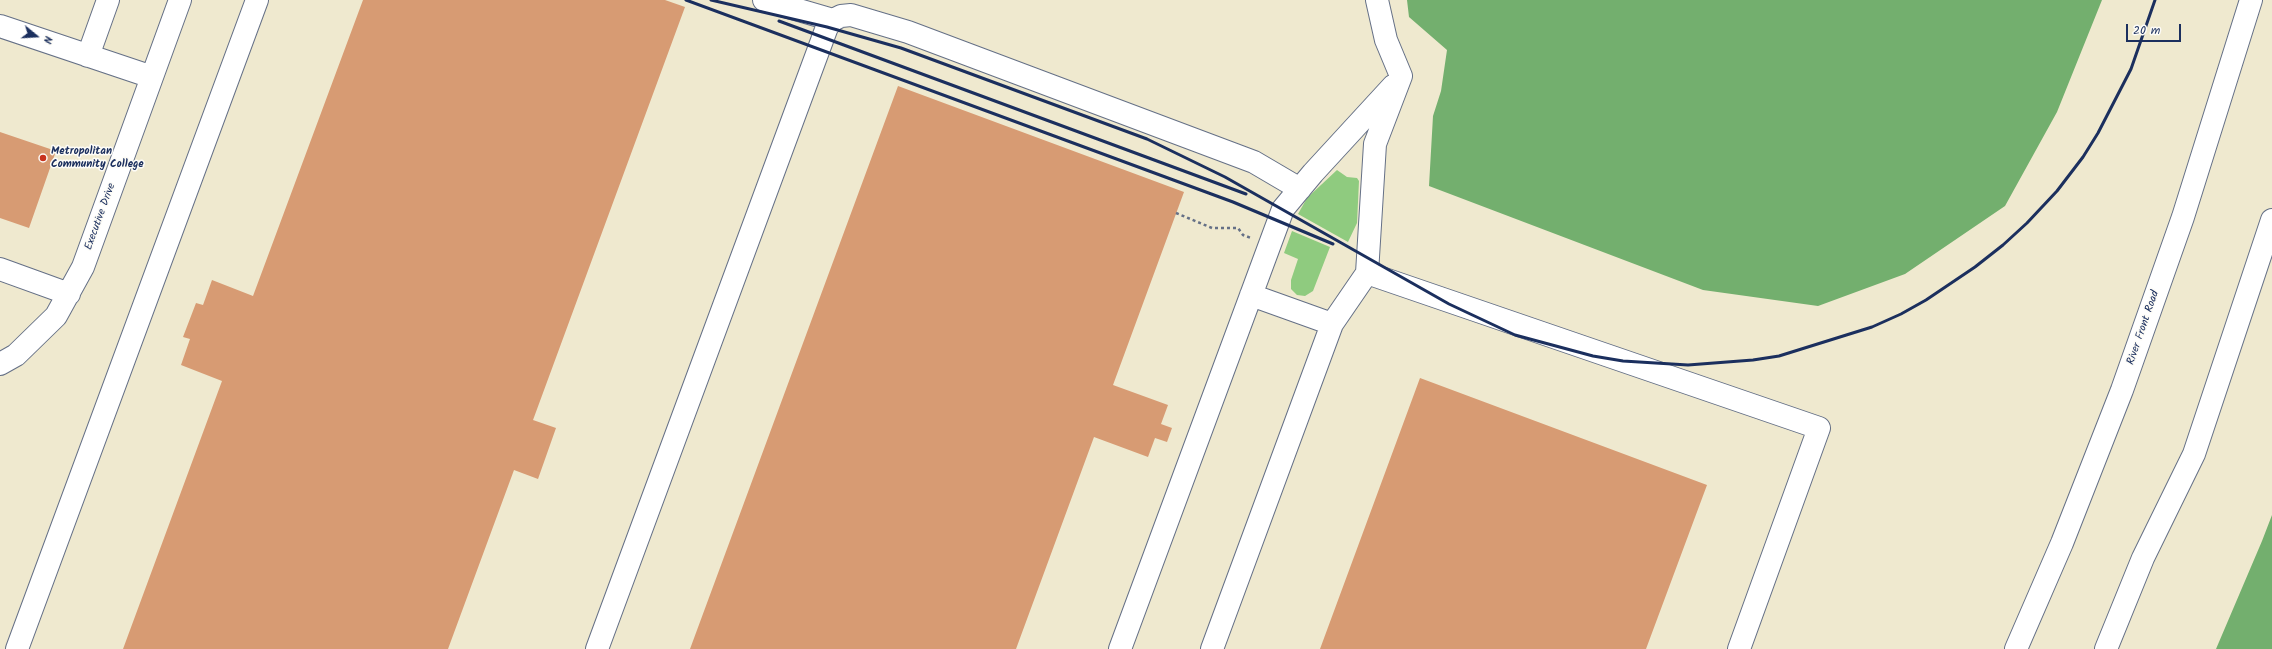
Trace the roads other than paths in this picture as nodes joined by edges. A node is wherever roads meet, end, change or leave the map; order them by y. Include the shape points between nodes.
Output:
1 (108, 0) edge
2 (180, 0) edge
3 (257, 0) edge
4 (764, 0) edge
5 (1377, 0) edge
6 (2251, 0) edge
7 (833, 20) junction
8 (0, 26) edge
9 (88, 56) junction
10 (1401, 76) junction
11 (152, 77) junction
12 (1300, 188) junction
13 (2272, 220) edge
14 (0, 269) edge
15 (1367, 273) junction
16 (69, 294) junction
17 (1251, 295) junction
18 (1332, 324) junction
19 (0, 364) edge
20 (17, 649) edge
21 (597, 649) edge
22 (1120, 649) edge
23 (1212, 649) edge
24 (1739, 649) edge
25 (2016, 649) edge
26 (2106, 649) edge

1 - 9 street
2 - 11 street, Executive Drive
3 - 20 street
4 - 7 street
5 - 10 street via 1386,40
6 - 25 street, River Front Road via 2183,218 2122,390 2062,543
7 - 12 street via 851,15 908,32 1254,162
7 - 21 street via 827,27
8 - 9 street
9 - 11 street
10 - 12 street
10 - 15 street via 1375,144
11 - 16 street, Executive Drive via 83,267
12 - 17 street via 1283,209
13 - 26 street via 2194,454 2143,558
14 - 16 street
15 - 18 street
15 - 24 street via 1819,428
16 - 19 street, Executive Drive via 56,316 16,355
17 - 18 street
17 - 22 street
18 - 23 street

